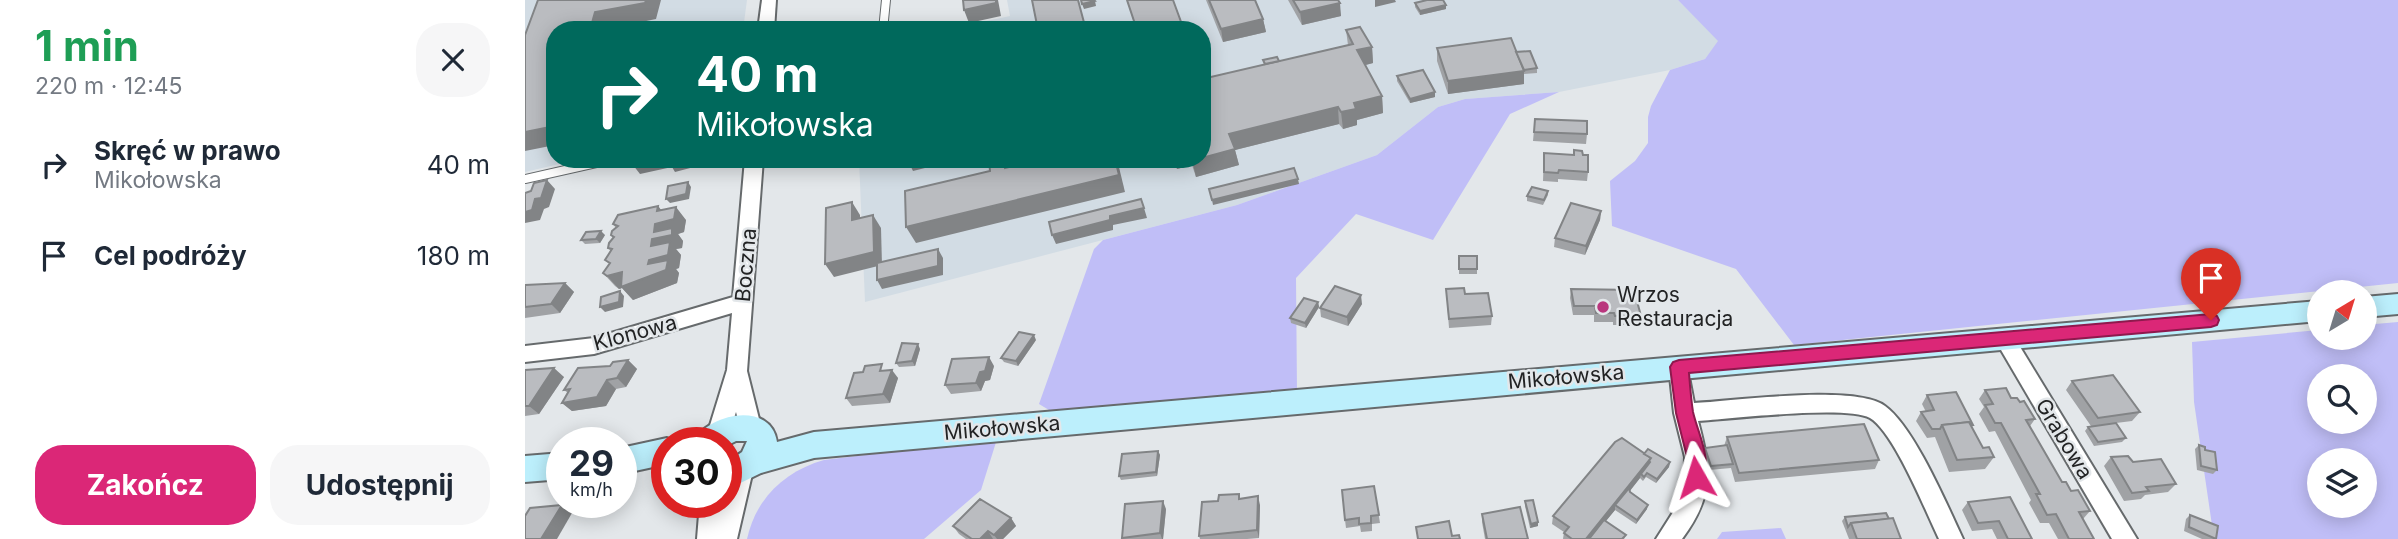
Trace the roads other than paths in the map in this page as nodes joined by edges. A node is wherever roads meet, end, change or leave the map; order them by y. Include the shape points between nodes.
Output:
1 (769, 0) edge
2 (885, 0) edge
3 (767, 21) edge
4 (884, 21) edge
5 (574, 168) edge
6 (753, 168) edge
7 (525, 179) edge
8 (743, 302) junction
9 (2398, 304) edge
10 (2377, 306) edge
11 (2307, 312) edge
12 (2004, 338) junction
13 (525, 354) edge
14 (1679, 367) junction
15 (737, 370) junction
16 (1685, 413) junction
17 (714, 427) edge
18 (814, 445) joint
19 (746, 455) edge
20 (546, 467) edge
21 (525, 469) edge
22 (711, 518) edge
23 (709, 539) edge
24 (725, 539) edge
25 (1668, 539) edge
26 (1951, 539) edge
27 (2125, 539) edge

1 - 3 street
2 - 4 lane
5 - 7 lane
6 - 8 street, Boczna
8 - 13 street, Klonowa via 594,346
8 - 15 street, Boczna
9 - 10 street
11 - 12 street, Mikołowska
12 - 14 street, Mikołowska
12 - 27 street, Grabowa
14 - 16 street
14 - 18 street, Mikołowska
15 - 17 street, Boczna
15 - 19 street, Boczna
16 - 25 street via 1696,457 1695,496
16 - 26 street via 1843,403 1875,410 1907,450
18 - 19 street, Mikołowska
19 - 24 street
20 - 21 street
22 - 23 street

